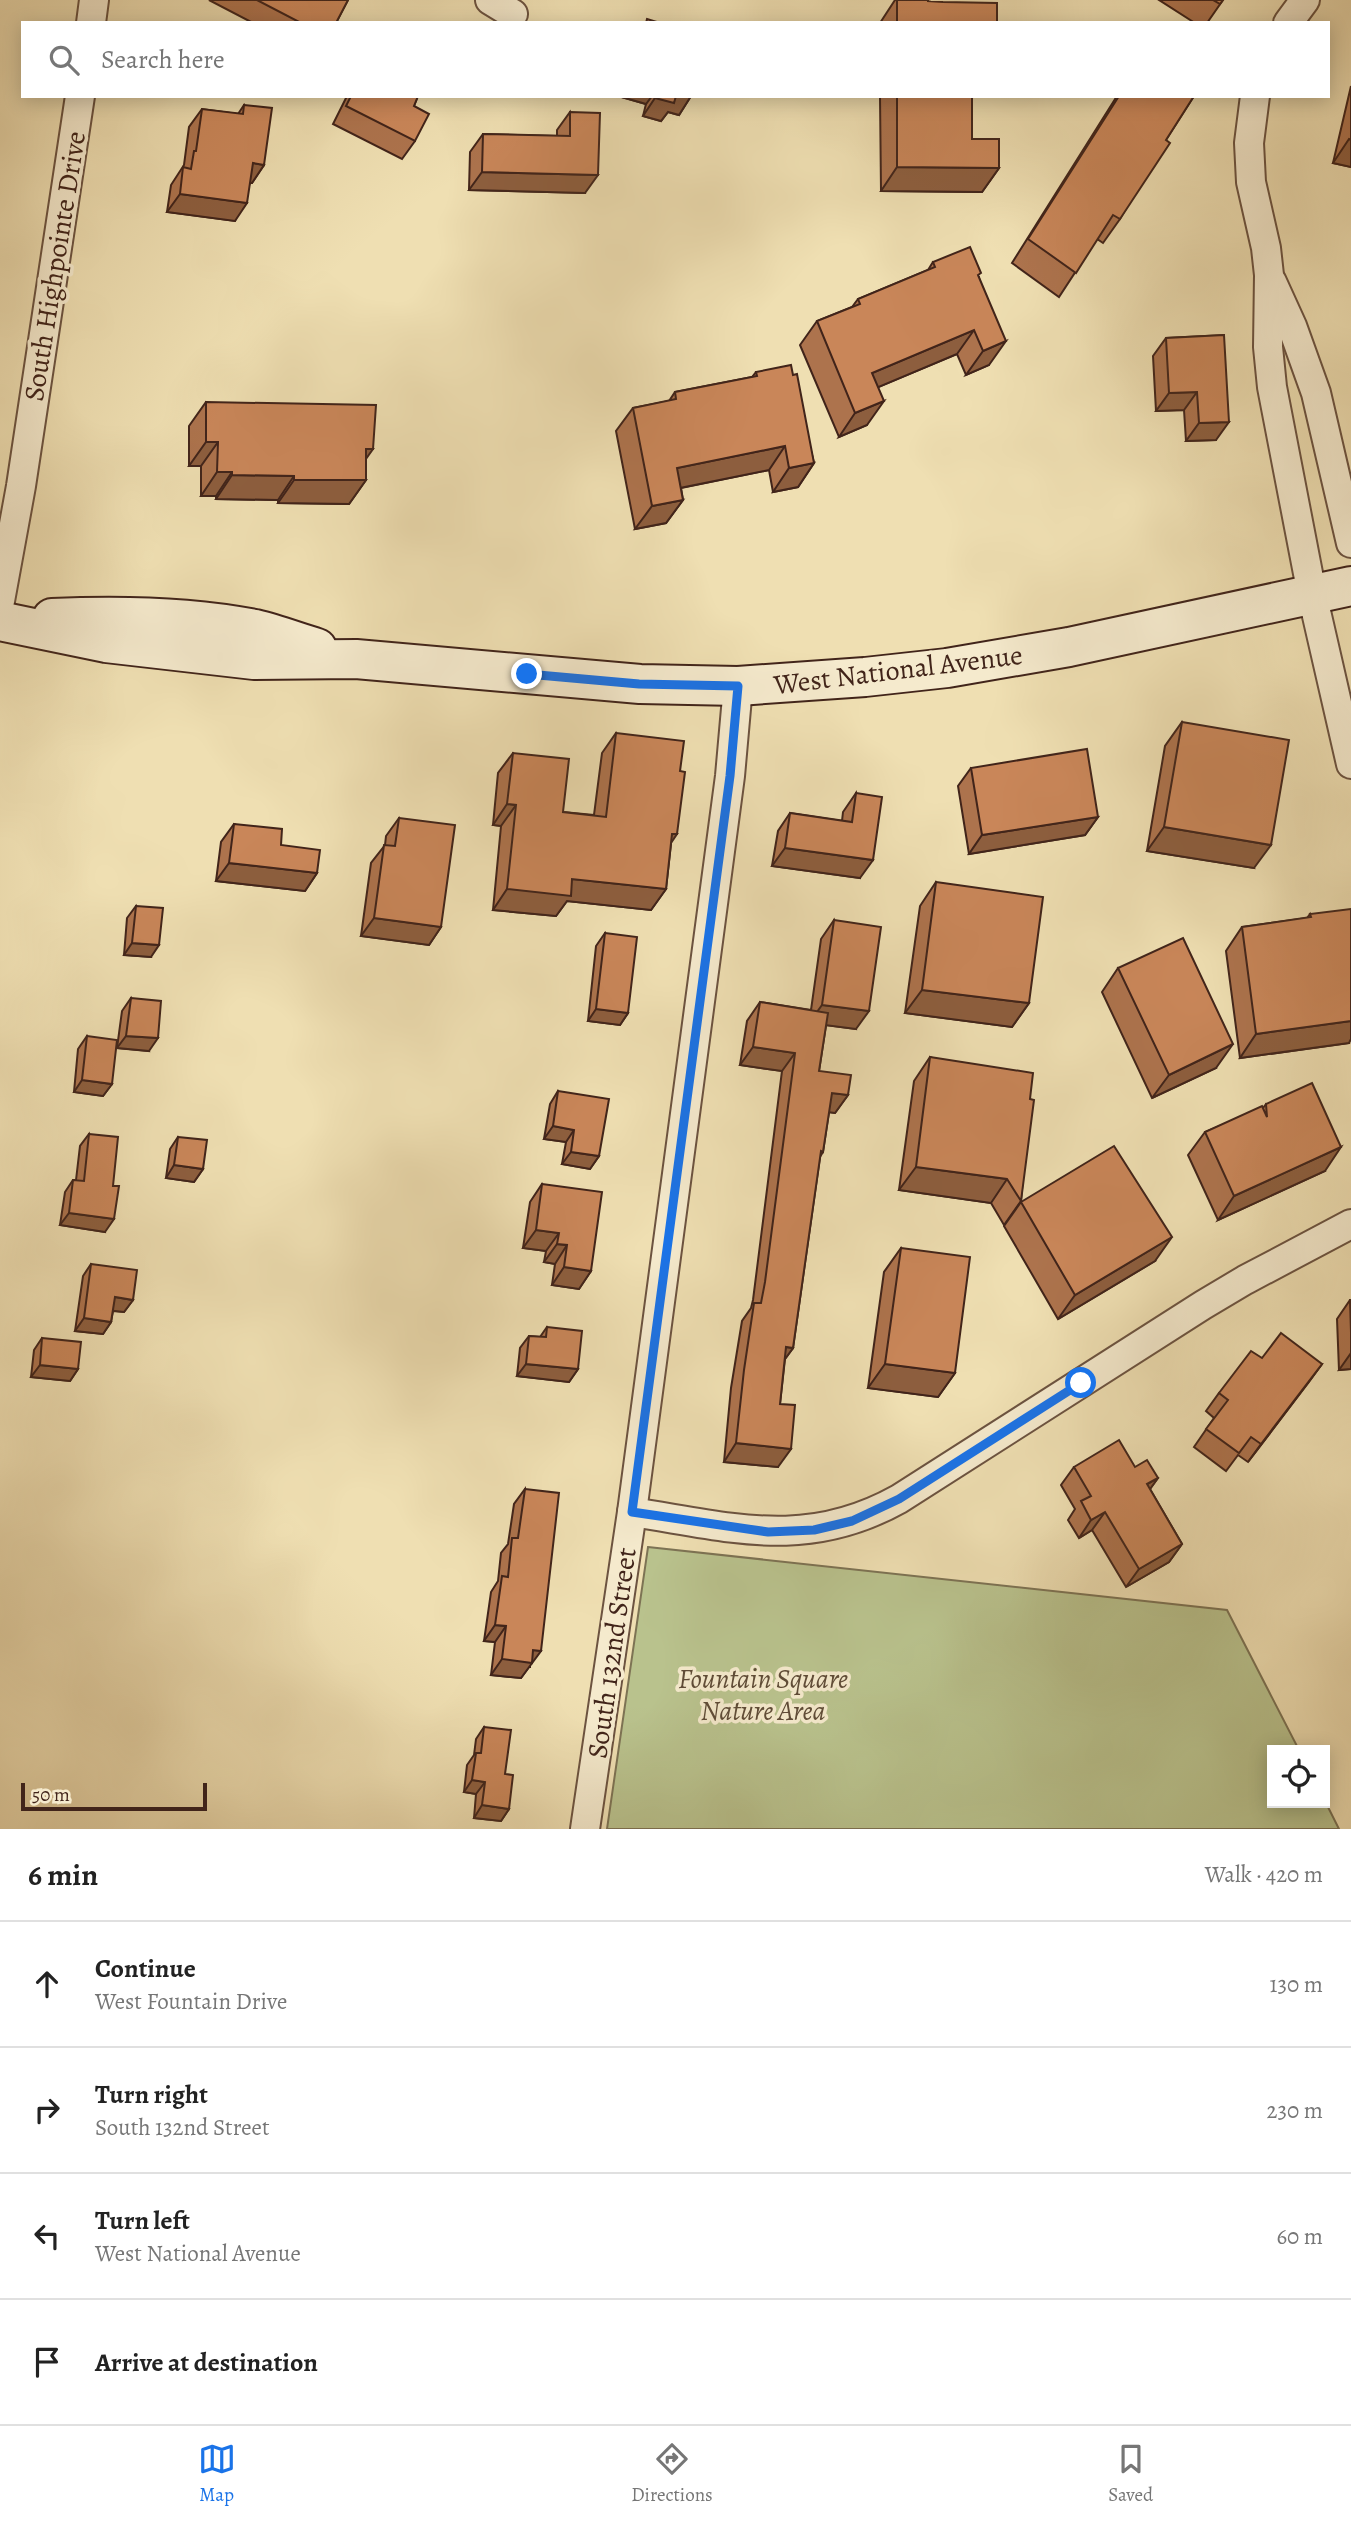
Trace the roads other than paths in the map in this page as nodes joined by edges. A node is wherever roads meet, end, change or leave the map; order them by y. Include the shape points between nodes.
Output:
1 (94, 0) edge
2 (1305, 0) edge
3 (91, 21) edge
4 (1289, 21) edge
5 (80, 98) edge
6 (1255, 98) edge
7 (1269, 275) junction
8 (1326, 437) junction
9 (1284, 447) junction
10 (1351, 543) edge
11 (1351, 586) edge
12 (1312, 594) junction
13 (0, 601) edge
14 (0, 621) edge
15 (738, 686) junction
16 (1351, 764) edge
17 (1351, 1224) edge
18 (632, 1512) junction
19 (585, 1829) edge

1 - 3 street
2 - 4 street
5 - 13 street, South Highpointe Drive
6 - 7 street via 1249,143 1251,182
7 - 8 street via 1317,393
7 - 9 street via 1268,347
8 - 9 street
8 - 10 street
9 - 12 street
11 - 12 main road, West National Avenue
12 - 15 main road, West National Avenue via 1069,647 947,668
12 - 16 street
14 - 15 main road, West National Avenue via 112,615 184,620 255,629 356,659 639,684
15 - 18 street, South 132nd Street
17 - 18 street via 1245,1280 899,1499 852,1521 814,1530 768,1532
18 - 19 street, South 132nd Street

